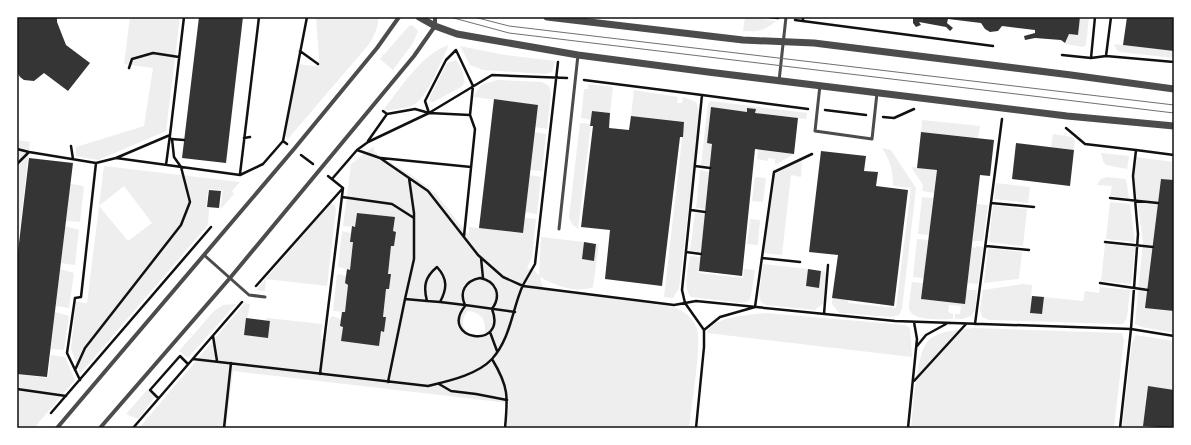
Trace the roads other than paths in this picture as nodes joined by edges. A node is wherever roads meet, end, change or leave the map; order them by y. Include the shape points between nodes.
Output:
1 (399, 17) edge
2 (419, 17) edge
3 (435, 17) edge
4 (547, 17) edge
5 (786, 18) edge
6 (435, 26) junction
7 (783, 41) junction
8 (578, 54) junction
9 (779, 81) junction
10 (820, 85) junction
11 (1174, 90) edge
12 (877, 93) junction
13 (1174, 126) edge
14 (559, 230) dead end
15 (204, 255) junction
16 (230, 278) junction
17 (265, 297) dead end
18 (57, 428) edge
19 (100, 428) edge

1 - 15 street via 377,48
2 - 6 street
3 - 6 street
4 - 7 street via 743,40
5 - 7 lane
6 - 8 street via 457,34
6 - 16 street via 414,56
7 - 9 lane
7 - 11 street via 1071,75
8 - 9 street
8 - 14 lane
9 - 10 street
10 - 12 street
10 - 12 lane via 814,131 872,139
12 - 13 street
15 - 16 lane
15 - 18 street
16 - 17 lane via 249,294
16 - 19 street

